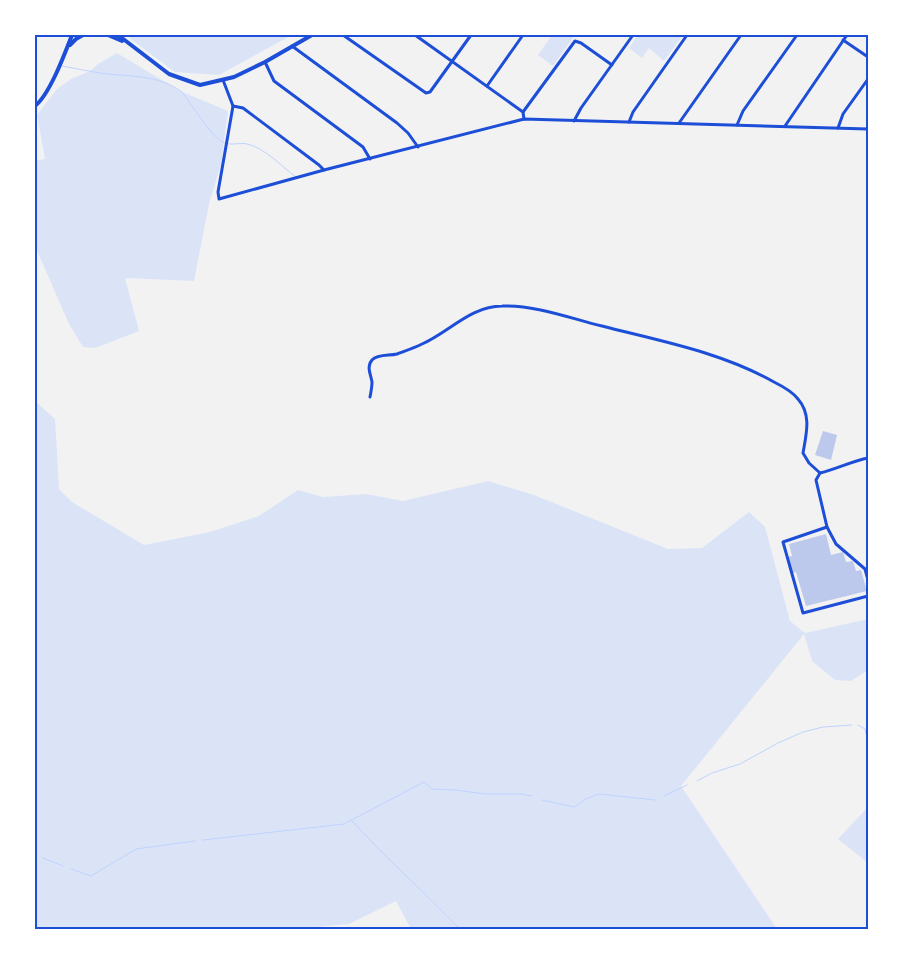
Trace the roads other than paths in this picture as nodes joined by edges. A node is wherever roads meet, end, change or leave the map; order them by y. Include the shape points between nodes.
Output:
1 (72, 35) edge
2 (84, 35) edge
3 (96, 35) edge
4 (108, 35) edge
5 (118, 35) edge
6 (312, 35) edge
7 (343, 35) edge
8 (415, 35) edge
9 (471, 35) edge
10 (523, 35) edge
11 (633, 35) edge
12 (687, 35) edge
13 (740, 35) edge
14 (797, 35) edge
15 (847, 35) edge
16 (843, 40) junction
17 (128, 44) junction
18 (292, 46) junction
19 (67, 49) junction
20 (868, 57) edge
21 (265, 62) junction
22 (453, 62) junction
23 (612, 65) junction
24 (868, 79) edge
25 (223, 80) junction
26 (487, 86) junction
27 (35, 106) edge
28 (233, 106) junction
29 (523, 112) junction
30 (524, 119) junction
31 (574, 121) junction
32 (629, 122) junction
33 (679, 124) junction
34 (737, 125) junction
35 (785, 126) junction
36 (838, 128) junction
37 (868, 128) edge
38 (418, 147) junction
39 (370, 159) junction
40 (324, 170) junction
41 (370, 397) dead end
42 (868, 458) edge
43 (820, 473) junction
44 (827, 527) junction
45 (868, 580) edge
46 (868, 596) edge

1 - 19 street
2 - 3 street
2 - 19 street
4 - 17 street
5 - 17 street
6 - 18 street
7 - 22 street via 426,93
8 - 22 street
9 - 22 street
10 - 26 street
11 - 23 street
12 - 32 street
13 - 33 street
14 - 34 street via 743,111
15 - 16 street
16 - 20 street
16 - 35 street
17 - 25 street via 169,74 200,85
18 - 21 street
18 - 38 street via 397,123
19 - 27 street
21 - 25 street
21 - 39 street via 274,81 363,147
22 - 26 street
23 - 29 street via 581,42 575,42
23 - 31 street
24 - 36 street via 843,114
25 - 28 street
26 - 29 street
28 - 40 street via 243,108
28 - 40 street via 219,199
29 - 30 street
30 - 31 street
30 - 38 street
31 - 32 street
32 - 33 street
33 - 34 street
34 - 35 street
35 - 36 street
36 - 37 street
38 - 39 street
39 - 40 street
41 - 43 street via 369,367 372,360 420,345 462,318 480,311 501,305 535,308 699,352 751,369 786,388 798,398 806,413 803,453
42 - 43 street
43 - 44 street via 816,480
44 - 45 street via 836,544 865,570
44 - 46 street via 783,542 803,613

